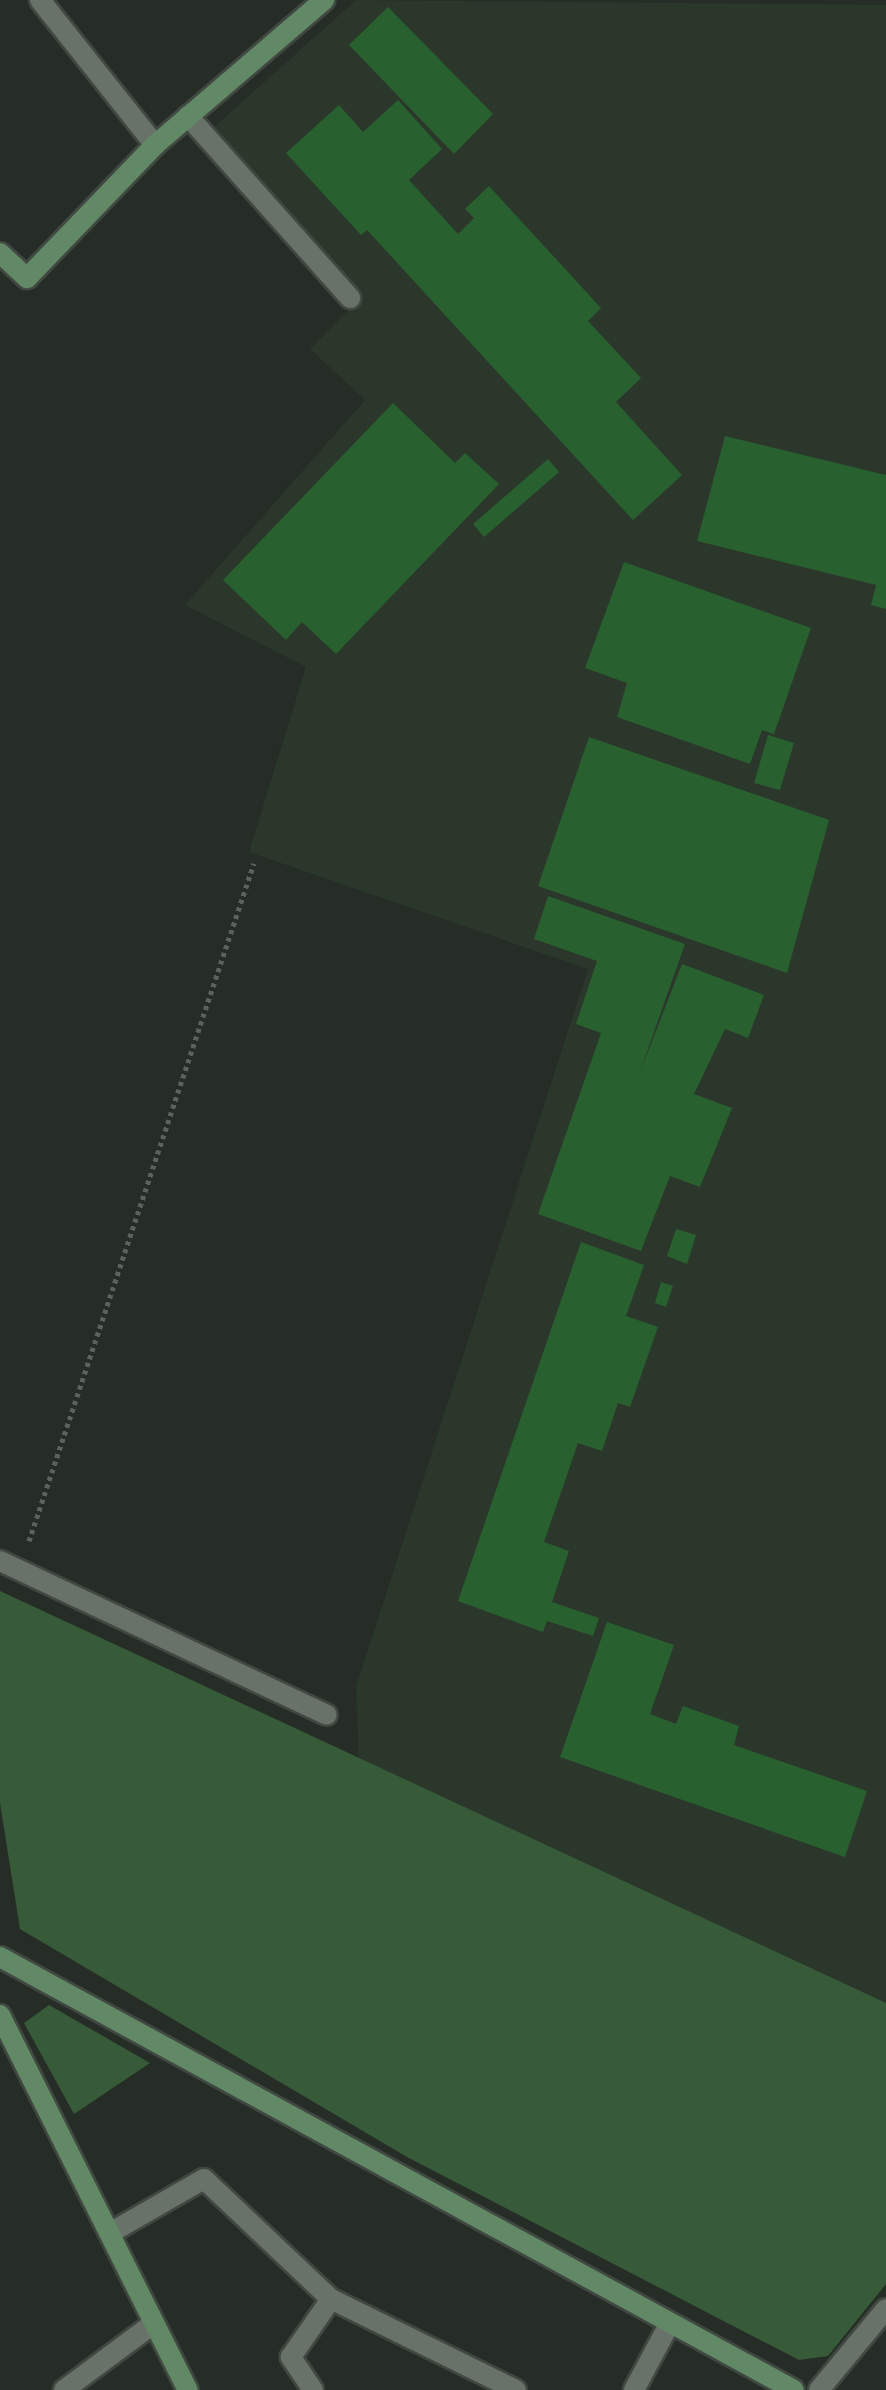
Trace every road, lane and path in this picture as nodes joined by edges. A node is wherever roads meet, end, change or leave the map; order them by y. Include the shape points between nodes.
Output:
1 (40, 0) edge
2 (324, 0) edge
3 (188, 116) junction
4 (155, 145) junction
5 (0, 253) edge
6 (350, 298) dead end
7 (254, 863) dead end
8 (10, 1566) edge
9 (327, 1715) dead end
10 (0, 1957) edge
11 (0, 2015) edge
12 (110, 2233) junction
13 (331, 2299) junction
14 (886, 2309) edge
15 (670, 2323) junction
16 (153, 2324) junction
17 (64, 2390) edge
18 (188, 2390) edge
19 (313, 2390) edge
20 (516, 2390) edge
21 (634, 2390) edge
22 (794, 2390) edge
23 (819, 2390) edge

1 - 4 street
2 - 3 street
3 - 4 street
3 - 6 street
4 - 5 street via 27,278
7 - 8 path
8 - 9 street
10 - 15 street
11 - 12 street
12 - 13 street via 204,2179
12 - 16 street
13 - 19 street via 291,2357
13 - 20 street
14 - 23 street
15 - 21 street
15 - 22 street
16 - 17 street
16 - 18 street

